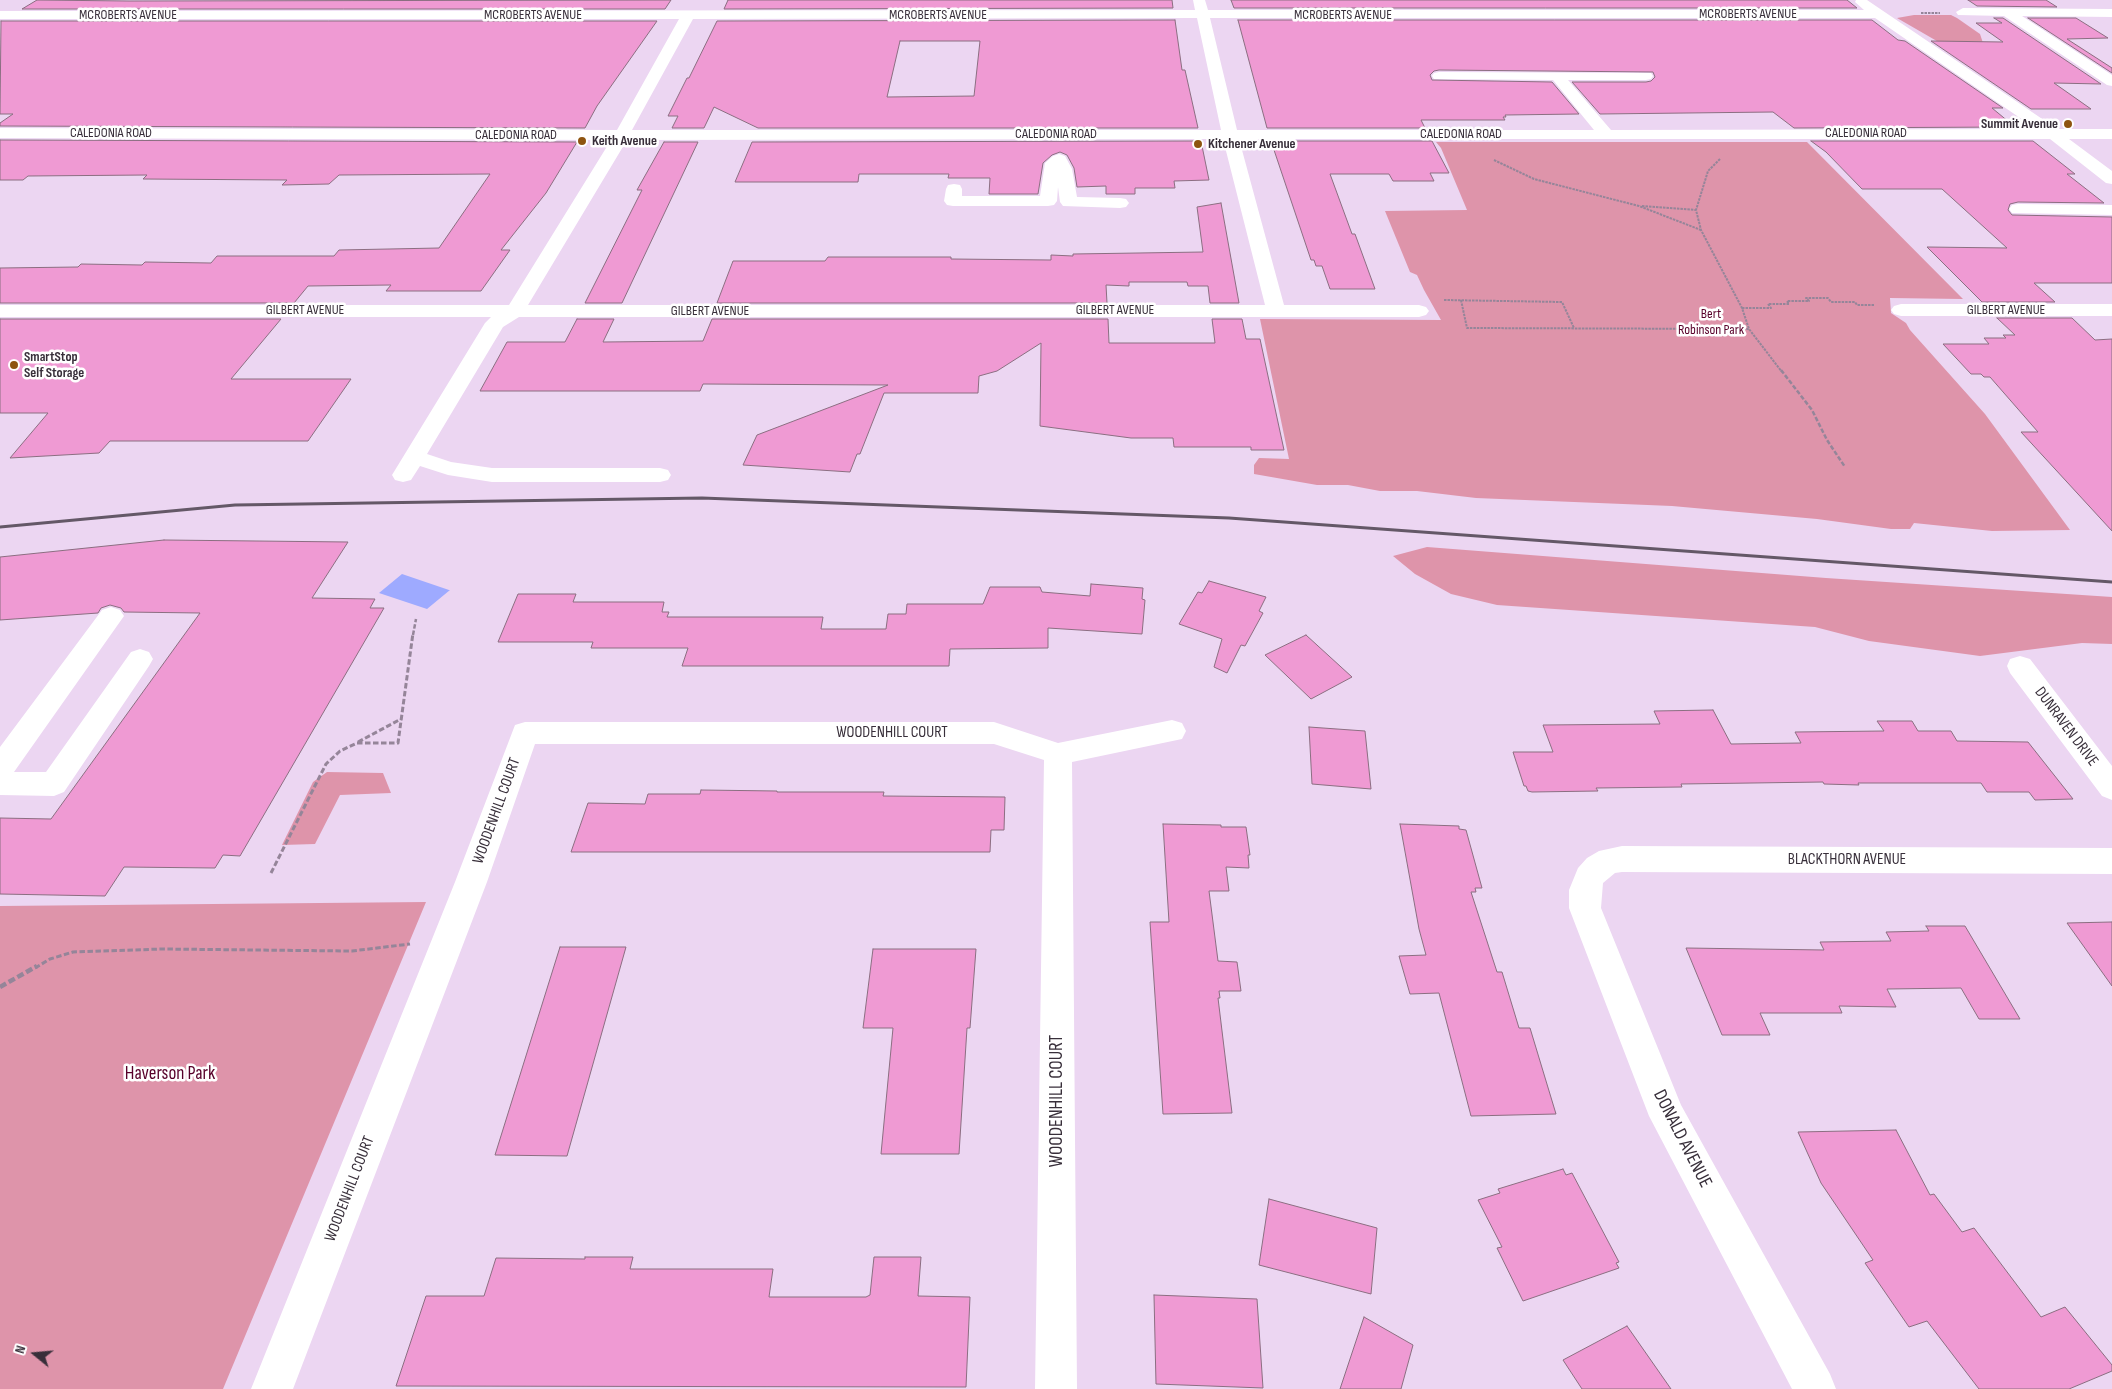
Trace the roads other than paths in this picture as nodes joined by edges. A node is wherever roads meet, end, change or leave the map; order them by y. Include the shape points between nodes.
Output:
1 (1199, 0) edge
2 (1858, 0) edge
3 (1990, 0) edge
4 (1963, 12) dead end
5 (2008, 13) junction
6 (2112, 13) edge
7 (0, 14) edge
8 (1875, 14) junction
9 (688, 15) junction
10 (1202, 15) junction
11 (2087, 65) junction
12 (2112, 65) edge
13 (1440, 76) dead end
14 (1557, 76) junction
15 (1646, 76) dead end
16 (2112, 82) edge
17 (0, 133) edge
18 (1605, 133) junction
19 (1053, 134) junction
20 (1230, 134) junction
21 (2052, 134) junction
22 (2112, 134) edge
23 (621, 135) junction
24 (1059, 159) junction
25 (2112, 179) edge
26 (954, 189) dead end
27 (1120, 202) dead end
28 (2018, 209) dead end
29 (2112, 210) edge
30 (1276, 310) junction
31 (1901, 310) dead end
32 (2112, 310) edge
33 (0, 311) edge
34 (514, 311) junction
35 (1419, 311) road end
36 (660, 475) dead end
37 (111, 616) dead end
38 (140, 659) dead end
39 (2020, 666) dead end
40 (1172, 731) dead end
41 (1058, 754) junction
42 (0, 769) edge
43 (0, 783) edge
44 (2112, 788) edge
45 (2112, 861) edge
46 (1589, 877) joint
47 (272, 1389) edge
48 (1056, 1389) edge
49 (1815, 1389) edge

1 - 10 street
2 - 8 street
3 - 5 street
4 - 5 street
5 - 6 street
5 - 11 street
7 - 9 street, MCROBERTS AVENUE
8 - 10 street, MCROBERTS AVENUE
8 - 21 street
9 - 10 street, MCROBERTS AVENUE
9 - 23 street
10 - 20 street
11 - 12 street
11 - 16 street
13 - 14 street
14 - 15 street
14 - 18 street
17 - 23 street, CALEDONIA ROAD
18 - 20 street, CALEDONIA ROAD
18 - 21 street, CALEDONIA ROAD
19 - 20 street, CALEDONIA ROAD
19 - 23 street, CALEDONIA ROAD
19 - 24 street
20 - 30 street
21 - 22 street, CALEDONIA ROAD
21 - 25 street
23 - 34 street
24 - 26 street via 1053,163 1048,200 953,200
24 - 27 street via 1064,169 1069,202
28 - 29 street
30 - 34 street, GILBERT AVENUE
30 - 35 street, GILBERT AVENUE
31 - 32 street, GILBERT AVENUE
33 - 34 street, GILBERT AVENUE
34 - 36 street via 495,323 409,466 492,475
37 - 42 street
38 - 43 street via 54,784
39 - 44 street, DUNRAVEN DRIVE
40 - 41 street, WOODENHILL COURT
41 - 47 street, WOODENHILL COURT via 994,733 525,733 471,882
41 - 48 street, WOODENHILL COURT
45 - 46 street, BLACKTHORN AVENUE via 1622,859 1610,860
46 - 49 street, DONALD AVENUE via 1585,908 1667,1116

